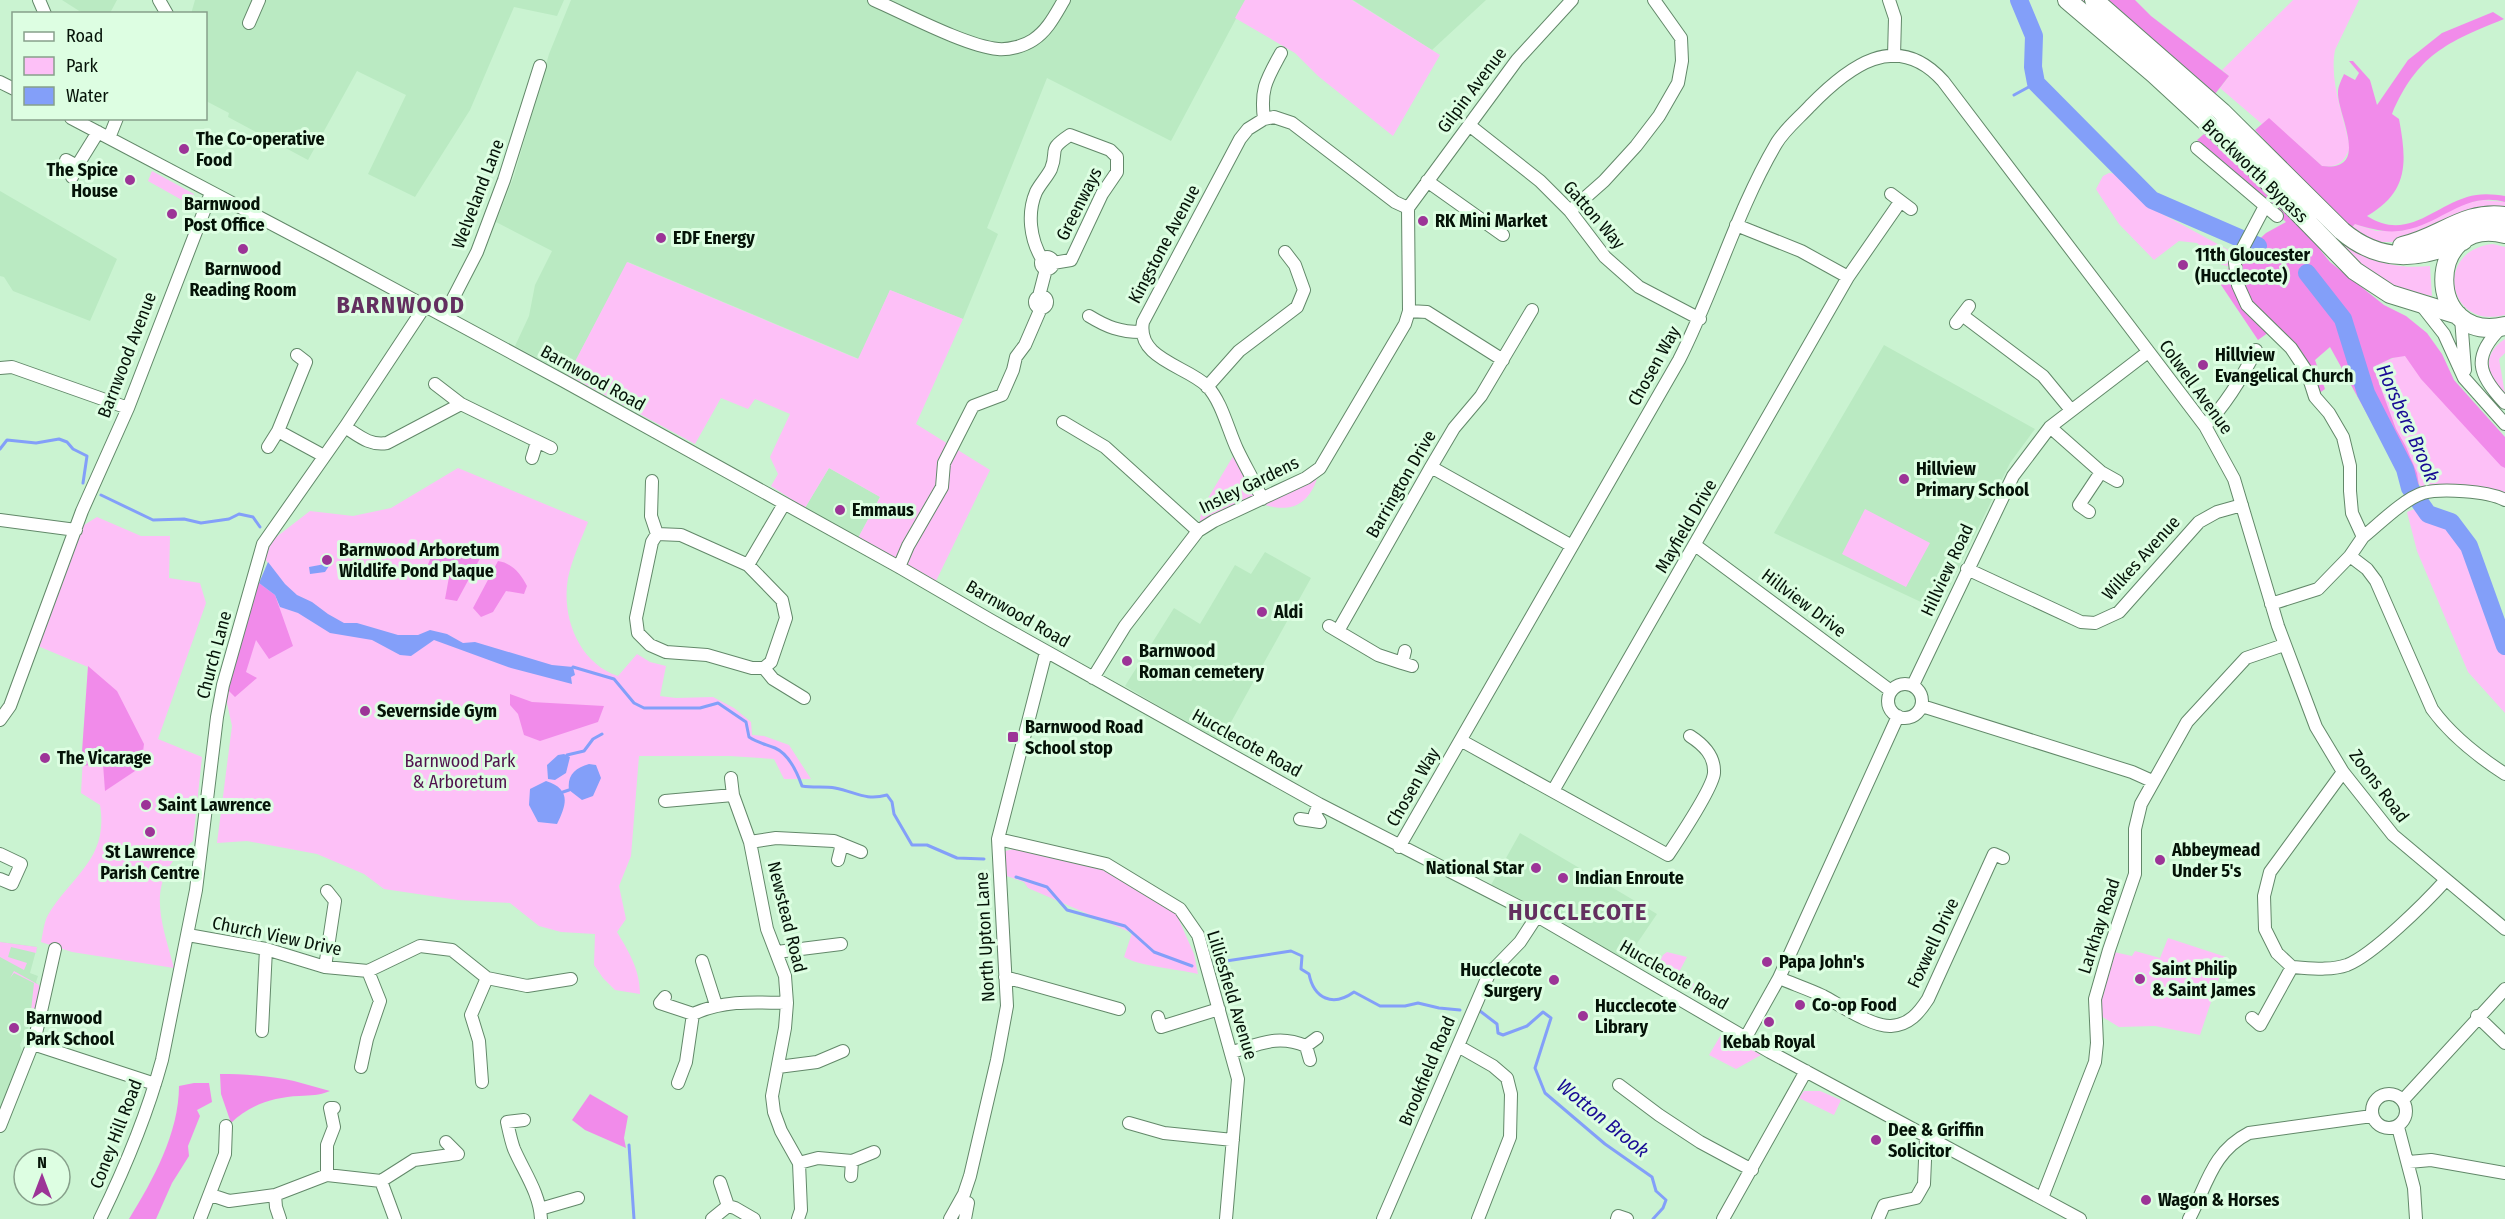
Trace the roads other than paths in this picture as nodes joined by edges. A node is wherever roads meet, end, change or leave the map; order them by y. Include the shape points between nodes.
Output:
1 (259, 0) edge
2 (874, 0) edge
3 (1064, 0) edge
4 (1654, 0) edge
5 (1889, 0) edge
6 (2067, 0) edge
7 (2094, 0) edge
8 (1564, 3) edge
9 (249, 23) dead end
10 (1281, 53) dead end
11 (1894, 56) junction
12 (535, 67) dead end
13 (1264, 118) junction
14 (75, 120) edge
15 (115, 120) edge
16 (1468, 124) junction
17 (103, 135) junction
18 (1992, 145) joint
19 (2197, 148) dead end
20 (66, 160) dead end
21 (1427, 181) junction
22 (211, 193) junction
23 (1901, 202) dead end
24 (2265, 206) junction
25 (1408, 208) junction
26 (1570, 211) junction
27 (2277, 216) dead end
28 (2505, 216) edge
29 (1736, 225) junction
30 (2505, 234) edge
31 (1503, 235) dead end
32 (2463, 241) junction
33 (2364, 247) junction
34 (1285, 252) dead end
35 (1047, 264) junction
36 (1848, 277) junction
37 (2421, 304) junction
38 (425, 306) junction
39 (1532, 310) dead end
40 (1409, 311) junction
41 (1962, 315) dead end
42 (444, 316) junction
43 (1089, 316) dead end
44 (2459, 316) junction
45 (1700, 319) junction
46 (2503, 326) edge
47 (1141, 332) junction
48 (2256, 350) dead end
49 (2148, 352) junction
50 (297, 355) dead end
51 (1503, 360) junction
52 (0, 368) edge
53 (435, 384) dead end
54 (1208, 387) junction
55 (2472, 388) junction
56 (2505, 403) edge
57 (461, 404) junction
58 (128, 408) junction
59 (2071, 410) junction
60 (1063, 422) dead end
61 (2505, 424) edge
62 (2205, 426) junction
63 (345, 427) junction
64 (2050, 427) junction
65 (278, 431) junction
66 (537, 442) junction
67 (268, 447) dead end
68 (552, 448) dead end
69 (324, 456) junction
70 (532, 458) dead end
71 (1431, 467) junction
72 (2102, 472) junction
73 (652, 481) dead end
74 (2117, 481) dead end
75 (1262, 499) junction
76 (2505, 500) edge
77 (784, 504) junction
78 (2242, 504) junction
79 (2080, 505) dead end
80 (0, 520) edge
81 (76, 530) junction
82 (1198, 531) junction
83 (657, 534) junction
84 (2363, 537) junction
85 (1695, 545) junction
86 (1572, 546) junction
87 (2350, 556) junction
88 (748, 565) junction
89 (899, 567) junction
90 (1967, 569) junction
91 (2271, 604) junction
92 (2278, 627) joint
93 (2284, 645) junction
94 (1046, 651) junction
95 (1406, 660) dead end
96 (764, 668) junction
97 (1093, 678) junction
98 (1913, 685) junction
99 (1891, 691) junction
100 (804, 698) dead end
101 (1922, 706) junction
102 (1898, 716) junction
103 (0, 720) edge
104 (1690, 736) dead end
105 (1462, 741) junction
106 (2343, 772) junction
107 (2505, 774) edge
108 (731, 778) dead end
109 (2152, 781) junction
110 (1553, 791) junction
111 (733, 795) junction
112 (665, 801) dead end
113 (1319, 804) junction
114 (1300, 819) dead end
115 (998, 839) junction
116 (750, 842) junction
117 (842, 844) junction
118 (1399, 847) junction
119 (861, 852) dead end
120 (0, 854) edge
121 (1995, 854) dead end
122 (838, 860) dead end
123 (0, 879) edge
124 (2445, 881) junction
125 (327, 891) dead end
126 (1537, 916) junction
127 (2505, 929) edge
128 (188, 935) junction
129 (835, 947) dead end
130 (55, 949) dead end
131 (266, 949) junction
132 (777, 952) junction
133 (702, 961) dead end
134 (325, 967) junction
135 (2292, 967) junction
136 (368, 971) junction
137 (1005, 977) junction
138 (487, 978) junction
139 (1779, 978) junction
140 (571, 979) dead end
141 (2505, 989) edge
142 (651, 993) dead end
143 (787, 1003) junction
144 (717, 1005) junction
145 (1119, 1009) dead end
146 (1219, 1009) junction
147 (693, 1014) junction
148 (2477, 1016) junction
149 (2261, 1025) dead end
150 (1161, 1027) dead end
151 (262, 1031) dead end
152 (1317, 1038) dead end
153 (1746, 1038) junction
154 (2505, 1043) edge
155 (33, 1044) junction
156 (1306, 1046) junction
157 (1458, 1046) junction
158 (843, 1051) dead end
159 (1232, 1052) junction
160 (162, 1060) joint
161 (1310, 1060) dead end
162 (362, 1067) dead end
163 (778, 1067) junction
164 (1806, 1071) junction
165 (482, 1082) dead end
166 (678, 1083) dead end
167 (155, 1084) junction
168 (1626, 1086) dead end
169 (2403, 1100) junction
170 (334, 1108) dead end
171 (2372, 1116) junction
172 (524, 1120) dead end
173 (1129, 1123) dead end
174 (0, 1126) edge
175 (226, 1126) dead end
176 (2398, 1127) junction
177 (1926, 1136) junction
178 (1233, 1140) junction
179 (446, 1142) dead end
180 (874, 1152) dead end
181 (852, 1161) junction
182 (2409, 1162) junction
183 (799, 1163) junction
184 (1752, 1170) junction
185 (2505, 1173) edge
186 (327, 1175) junction
187 (851, 1176) dead end
188 (381, 1181) junction
189 (720, 1182) dead end
190 (211, 1195) junction
191 (275, 1195) junction
192 (2042, 1198) junction
193 (578, 1199) dead end
194 (968, 1203) dead end
195 (728, 1206) junction
196 (541, 1214) edge
197 (1627, 1218) edge
198 (100, 1219) edge
199 (200, 1219) edge
200 (280, 1219) edge
201 (395, 1219) edge
202 (712, 1219) edge
203 (754, 1219) edge
204 (798, 1219) edge
205 (950, 1219) edge
206 (965, 1219) edge
207 (1226, 1219) edge
208 (1383, 1219) edge
209 (1478, 1219) edge
210 (1617, 1219) edge
211 (1723, 1219) edge
212 (1878, 1219) edge
213 (2080, 1219) edge
214 (2189, 1219) edge
215 (2416, 1219) edge

1 - 9 street
2 - 3 street via 963,39 998,49 1032,41 1044,31
4 - 26 street via 1681,38 1678,83 1636,146
5 - 11 street via 1895,18
6 - 37 highway, Brockworth Bypass via 2234,148 2355,271 2390,294
7 - 33 highway, Brockworth Bypass via 2222,112 2342,231
8 - 16 street, Gilpin Avenue
10 - 13 street via 1264,85
11 - 18 street, Chosen Way via 1930,66
11 - 29 street, Chosen Way via 1870,58 1843,75 1800,117 1778,141
12 - 42 street, Welveland Lane via 535,81 518,138 477,252
13 - 25 street via 1292,123
13 - 47 street, Kingstone Avenue via 1240,139
14 - 17 street, Barnwood Road
15 - 17 street
16 - 21 street, Gilpin Avenue
16 - 26 street, Gatton Way via 1540,181
17 - 20 street via 74,171
17 - 22 street, Barnwood Road
18 - 49 street, Colwell Avenue via 2013,165
19 - 24 street
21 - 25 street, Gilpin Avenue
21 - 31 street
22 - 38 street, Barnwood Road
22 - 58 street, Barnwood Avenue
23 - 36 street, Mayfield Drive
24 - 27 street
24 - 84 street via 2235,263 2238,285 2247,305 2291,348 2307,372 2315,397 2343,437 2350,466 2352,513
25 - 40 street, Insley Gardens
26 - 45 street, Gatton Way via 1605,257 1639,287
28 - 33 highway via 2473,216 2425,240 2403,246
29 - 36 street via 1801,251
29 - 45 street, Chosen Way
30 - 32 highway, Brockworth Bypass via 2480,233
32 - 33 highway, Brockworth Bypass via 2442,250 2406,255 2379,253
32 - 44 highway via 2449,257 2443,277 2446,297
34 - 54 street via 1295,265 1304,290 1297,307 1239,351
35 - 35 street, Greenways via 1071,260 1102,194 1117,172 1117,157 1110,150 1070,135 1053,150 1052,165 1045,182 1037,189 1030,213 1036,249
35 - 89 street via 1040,302 1002,395 974,406 944,463 942,487
36 - 85 street, Mayfield Drive
37 - 44 highway, Brockworth Bypass
37 - 55 street via 2444,334
38 - 42 street, Barnwood Road
38 - 63 street, Church Lane
39 - 51 street, Barrington Drive
40 - 51 street via 1427,312
40 - 75 street, Insley Gardens via 1401,332 1320,468
41 - 59 street via 2043,375
42 - 77 street, Barnwood Road
43 - 47 street via 1111,328
44 - 46 highway, Brockworth Bypass via 2480,327
44 - 55 street via 2464,363
45 - 86 street, Chosen Way
46 - 56 street via 2486,344 2481,365 2485,381
47 - 54 street, Kingstone Avenue via 1161,358
48 - 62 street via 2221,410
49 - 59 street, Hillview Road
49 - 62 street, Colwell Avenue
50 - 65 street via 306,362
51 - 71 street, Barrington Drive
52 - 58 street via 12,367
53 - 57 street
54 - 75 street
55 - 61 street
57 - 63 street via 377,445
57 - 66 street
58 - 81 street, Barnwood Avenue
59 - 64 street, Hillview Road
60 - 82 street via 1105,447
62 - 78 street, Colwell Avenue via 2229,468
63 - 69 street, Church Lane
64 - 72 street
64 - 90 street, Hillview Road via 2013,476
65 - 67 street
65 - 69 street
66 - 68 street
66 - 70 street
69 - 128 street, Church Lane via 263,544 226,674
71 - 86 street
71 - 95 street, Barrington Drive via 1333,629 1378,655
72 - 74 street
72 - 79 street
73 - 83 street via 651,516
75 - 82 street, Insley Gardens
76 - 84 street via 2470,491 2423,493
77 - 88 street
77 - 89 street, Barnwood Road
78 - 90 street, Wilkes Avenue via 2199,522 2119,612 2095,623 2081,622
78 - 91 street, Colwell Avenue
80 - 81 street
81 - 103 street, Barnwood Avenue via 10,706
82 - 97 street, Insley Gardens via 1125,626
83 - 88 street via 681,535
83 - 96 street via 636,618 638,633 650,645 666,652 707,655
84 - 87 street
85 - 99 street, Hillview Drive
85 - 110 street, Mayfield Drive
86 - 105 street, Chosen Way
87 - 91 street via 2318,589
87 - 107 street via 2376,581 2428,711
88 - 96 street via 782,600 786,618 771,662
89 - 94 street, Barnwood Road
90 - 98 street, Hillview Road
91 - 92 street, Colwell Avenue
92 - 93 street, Zoons Road
93 - 106 street, Zoons Road via 2316,727
93 - 109 street, Larkhay Road via 2246,658 2187,722
94 - 97 street, Barnwood Road
94 - 115 street, North Upton Lane
96 - 100 street via 773,679
97 - 113 street, Hucclecote Road
98 - 99 street via 1903,683
98 - 101 street via 1922,696
99 - 102 street via 1889,705
101 - 102 street via 1912,716
101 - 109 street
102 - 139 street
104 - 110 street via 1705,740 1713,762 1712,779 1668,855
105 - 110 street
105 - 118 street, Chosen Way
106 - 124 street, Zoons Road via 2393,835
106 - 135 street via 2270,872 2264,896 2265,929 2277,952
108 - 111 street, Newstead Road
109 - 192 street, Larkhay Road via 2135,829 2135,874 2095,999 2096,1062
111 - 112 street
111 - 116 street, Newstead Road
113 - 114 street via 1315,814 1320,822
113 - 118 street, Hucclecote Road
115 - 137 street, North Upton Lane
115 - 146 street, Lilliesfield Avenue via 1106,864 1180,909 1198,934
116 - 117 street via 776,838
116 - 132 street, Newstead Road via 767,929
117 - 119 street
117 - 122 street
118 - 126 street, Hucclecote Road
120 - 123 street via 21,864 12,884
121 - 139 street, Foxwell Drive via 1928,999 1910,1020 1891,1026 1879,1024
124 - 127 street, Zoons Road
124 - 135 street via 2423,906 2349,964 2329,969
125 - 134 street via 335,901
126 - 153 street, Hucclecote Road
126 - 157 street, Brookfield Road via 1520,942 1489,974
128 - 131 street, Church View Drive
128 - 160 street, Church Lane
129 - 132 street
130 - 155 street
131 - 134 street, Church View Drive
131 - 151 street
132 - 143 street, Newstead Road via 785,976
133 - 144 street
134 - 136 street, Church View Drive
135 - 149 street
136 - 138 street via 420,946 452,950
136 - 162 street via 380,1001
137 - 145 street
137 - 205 street, North Upton Lane via 1007,1006 984,1120 964,1194
138 - 140 street via 527,986
138 - 165 street via 471,1015 479,1041
139 - 153 street
141 - 148 street
142 - 147 street via 660,1002
143 - 144 street via 739,1001
143 - 163 street, Newstead Road
144 - 147 street
146 - 150 street
146 - 159 street, Lilliesfield Avenue
147 - 166 street via 686,1062
148 - 154 street
148 - 169 street
152 - 156 street
153 - 164 street, Hucclecote Road
155 - 167 street
155 - 174 street
156 - 159 street via 1284,1039 1271,1040
156 - 161 street
157 - 208 street, Brookfield Road
157 - 209 street via 1507,1078 1511,1094 1510,1137
158 - 163 street via 817,1062
159 - 178 street, Lilliesfield Avenue via 1238,1079
160 - 167 street, Coney Hill Road
163 - 183 street, Newstead Road via 772,1096 774,1112
164 - 177 street, Hucclecote Road
164 - 184 street
167 - 198 street, Coney Hill Road via 124,1169
168 - 184 street via 1659,1115
169 - 171 street via 2392,1094 2383,1095 2373,1104
169 - 176 street via 2407,1114
170 - 186 street via 330,1108 334,1127 327,1145
171 - 176 street via 2383,1127
171 - 214 street via 2249,1133 2233,1141 2218,1157
172 - 196 street via 507,1122
173 - 178 street via 1164,1133
175 - 190 street via 225,1154
176 - 182 street
177 - 192 street, Hucclecote Road
177 - 212 street via 1924,1184 1916,1198 1884,1205
178 - 207 street, Lilliesfield Avenue
179 - 188 street via 458,1154 414,1160
180 - 181 street
181 - 183 street via 818,1158
181 - 187 street
182 - 185 street via 2431,1160
182 - 215 street
183 - 204 street, Newstead Road
184 - 211 street
186 - 188 street
186 - 191 street
188 - 201 street
189 - 195 street
190 - 191 street via 229,1200
190 - 199 street
191 - 200 street
192 - 213 street, Hucclecote Road
193 - 196 street
194 - 206 street
195 - 202 street
195 - 203 street
197 - 210 street via 1618,1215

